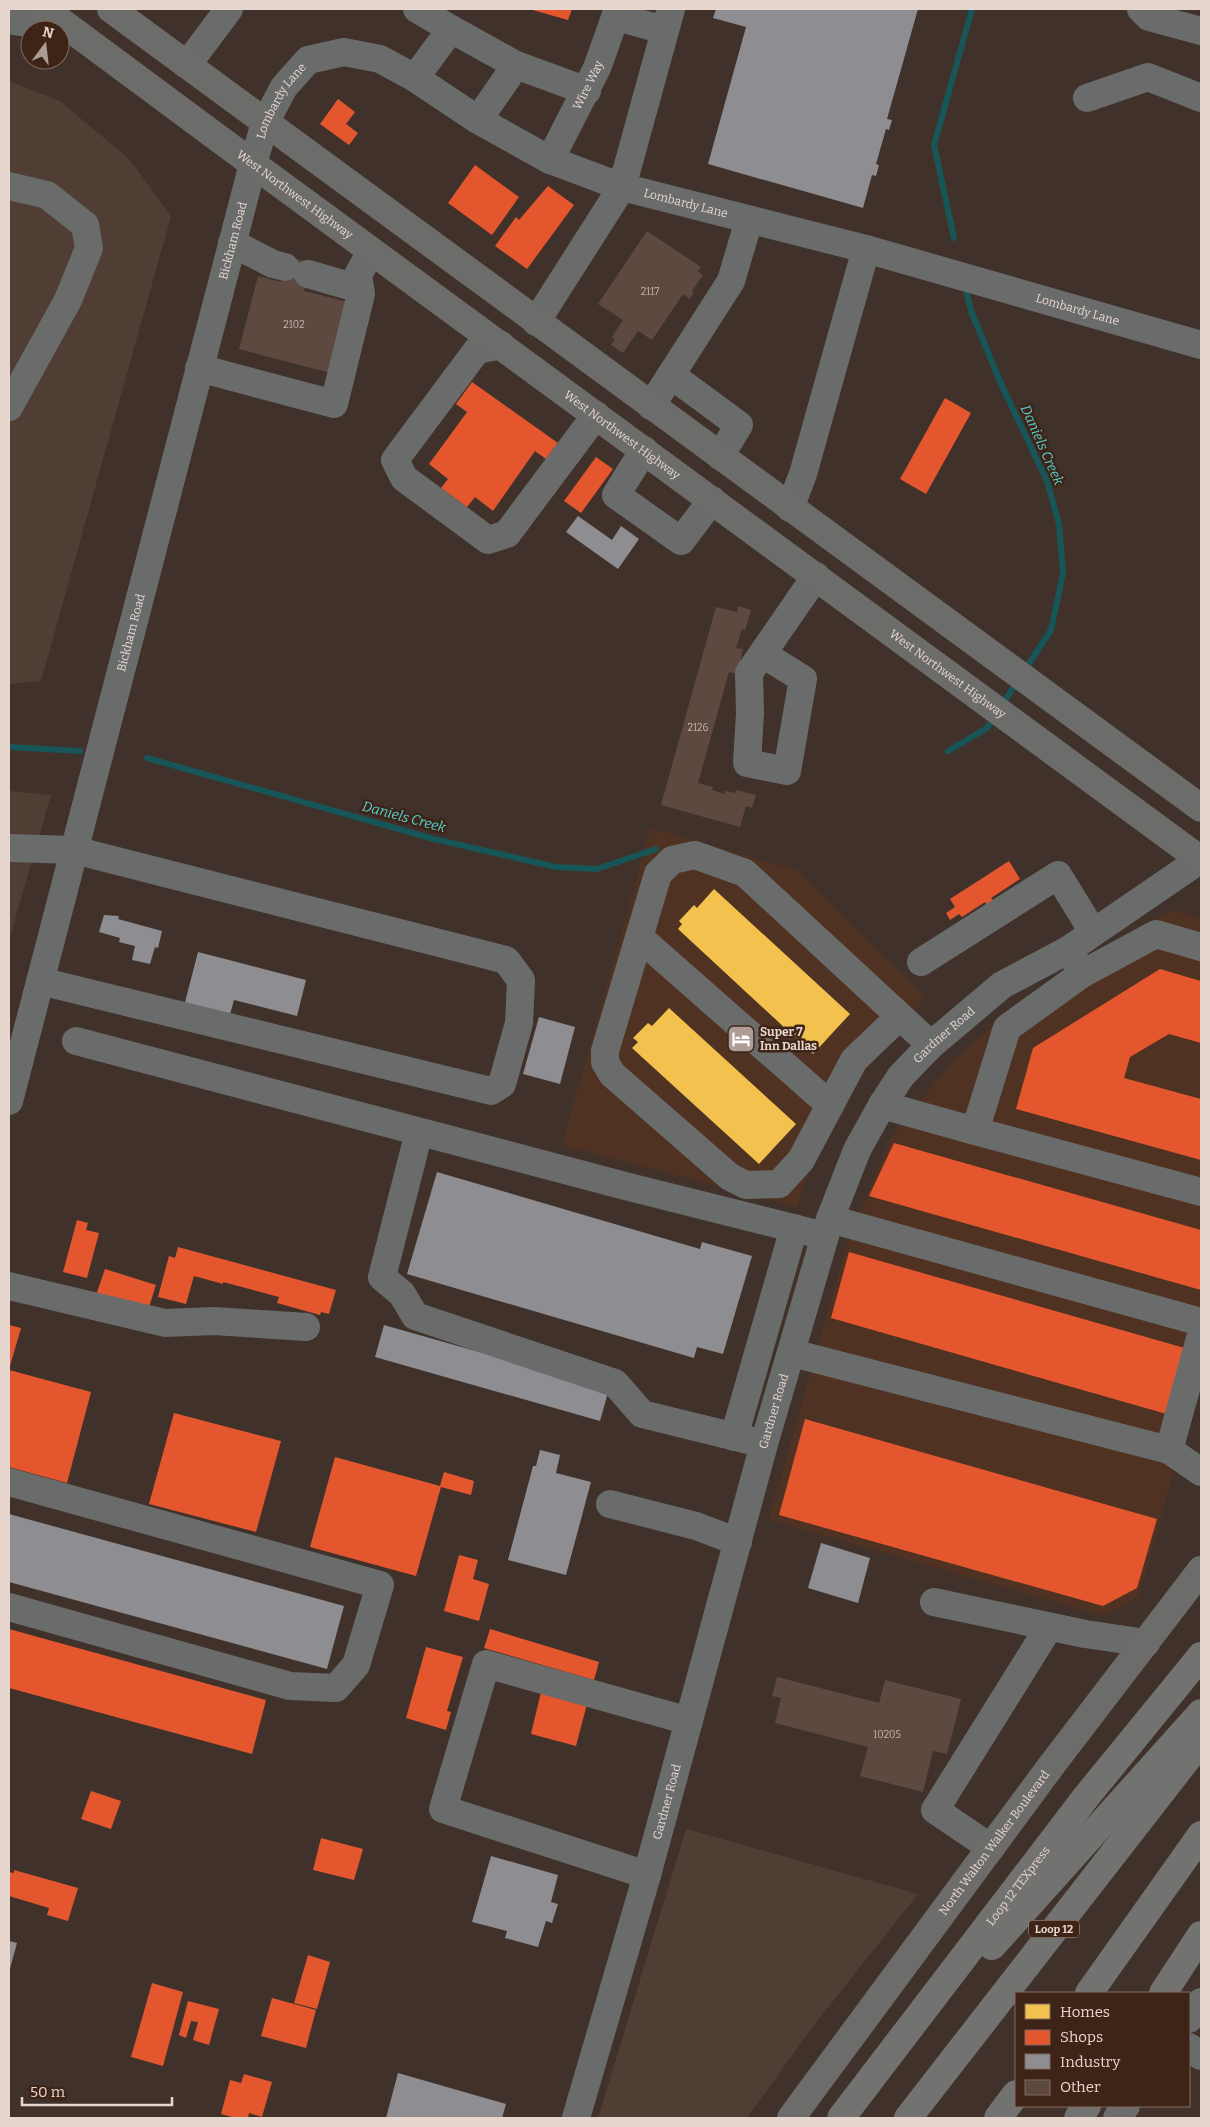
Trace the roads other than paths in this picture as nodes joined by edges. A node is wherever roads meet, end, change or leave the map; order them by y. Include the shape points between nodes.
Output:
1 (111, 9) edge
2 (417, 9) edge
3 (1141, 9) edge
4 (220, 12) edge
5 (50, 13) edge
6 (617, 13) edge
7 (9, 20) edge
8 (668, 20) edge
9 (452, 29) junction
10 (1201, 31) edge
11 (516, 65) junction
12 (187, 66) junction
13 (414, 78) junction
14 (586, 91) junction
15 (1086, 98) dead end
16 (1201, 98) edge
17 (478, 120) junction
18 (265, 123) junction
19 (550, 160) junction
20 (252, 164) junction
21 (9, 186) edge
22 (622, 187) junction
23 (749, 220) junction
24 (232, 243) junction
25 (866, 249) junction
26 (371, 251) junction
27 (360, 289) junction
28 (530, 318) junction
29 (501, 345) junction
30 (1201, 345) edge
31 (199, 368) junction
32 (671, 375) junction
33 (651, 406) junction
34 (9, 407) edge
35 (596, 415) junction
36 (644, 450) junction
37 (728, 462) junction
38 (712, 500) junction
39 (790, 508) junction
40 (816, 576) junction
41 (763, 654) dead end
42 (1201, 808) edge
43 (9, 848) edge
44 (74, 850) junction
45 (1201, 860) edge
46 (1093, 932) junction
47 (640, 938) junction
48 (1201, 947) edge
49 (1068, 950) junction
50 (920, 962) dead end
51 (1082, 974) junction
52 (40, 981) junction
53 (899, 1017) junction
54 (76, 1040) dead end
55 (931, 1045) junction
56 (13, 1071) edge
57 (9, 1101) edge
58 (830, 1105) junction
59 (882, 1105) junction
60 (975, 1131) junction
61 (419, 1132) junction
62 (1201, 1192) edge
63 (827, 1227) junction
64 (794, 1228) junction
65 (9, 1286) edge
66 (1201, 1322) edge
67 (306, 1327) dead end
68 (1201, 1335) edge
69 (792, 1353) junction
70 (734, 1437) junction
71 (764, 1444) junction
72 (1169, 1450) junction
73 (1201, 1472) edge
74 (9, 1482) edge
75 (610, 1504) dead end
76 (738, 1542) junction
77 (1201, 1570) edge
78 (934, 1602) dead end
79 (9, 1607) edge
80 (1049, 1626) junction
81 (1146, 1643) junction
82 (1201, 1656) edge
83 (1201, 1713) edge
84 (689, 1721) junction
85 (1201, 1741) edge
86 (1201, 1835) edge
87 (991, 1848) junction
88 (647, 1875) junction
89 (1201, 1935) edge
90 (1090, 1992) edge
91 (1164, 1992) edge
92 (1201, 2002) edge
93 (1190, 2018) edge
94 (1190, 2048) edge
95 (1201, 2056) edge
96 (867, 2084) junction
97 (1015, 2095) edge
98 (1085, 2107) edge
99 (1125, 2107) edge
100 (576, 2118) edge
101 (791, 2118) edge
102 (841, 2118) edge
103 (908, 2118) edge
104 (998, 2118) edge
105 (1078, 2118) edge
106 (1117, 2118) edge

1 - 12 main road
2 - 9 street
3 - 10 street via 1149,17
4 - 12 street
5 - 7 street via 20,22
5 - 20 main road, West Northwest Highway
6 - 8 street
6 - 14 street, Wire Way
8 - 22 street
9 - 11 street
9 - 13 street
11 - 14 street
11 - 17 street
12 - 18 main road
13 - 17 street, Lombardy Lane
13 - 18 street, Lombardy Lane via 380,60 344,52 308,60 284,87
14 - 19 street, Wire Way
15 - 16 street via 1148,76
17 - 19 street, Lombardy Lane
18 - 20 street, Lombardy Lane
18 - 28 main road
19 - 22 street, Lombardy Lane
20 - 24 street, Bickham Road
20 - 26 main road, West Northwest Highway
21 - 34 street via 47,195 86,225 89,248 68,300
22 - 23 street, Lombardy Lane
22 - 28 street
23 - 25 street, Lombardy Lane
23 - 32 street via 731,281
24 - 27 street via 273,264
24 - 31 street, Bickham Road
25 - 30 street, Lombardy Lane
25 - 39 street via 804,474
26 - 27 street via 358,275
26 - 29 main road, West Northwest Highway
27 - 31 street via 334,404
28 - 29 main road
28 - 33 main road
29 - 35 main road, West Northwest Highway
29 - 35 street via 477,350 395,460 404,478 488,540 507,534
31 - 44 street, Bickham Road
32 - 33 street
32 - 37 street via 739,425
33 - 37 main road
35 - 36 main road, West Northwest Highway
36 - 38 main road, West Northwest Highway
36 - 38 street via 616,495 681,541
37 - 38 main road
37 - 39 main road
38 - 40 main road, West Northwest Highway
39 - 42 main road
40 - 41 street
40 - 45 main road, West Northwest Highway
43 - 44 street
44 - 52 street, Bickham Road
44 - 52 street via 506,960 520,980 520,1023 502,1084 491,1091
45 - 46 street, Gardner Road
46 - 49 street, Gardner Road
46 - 50 street via 1058,875
47 - 53 street via 658,874 672,860 695,855 745,873
47 - 58 street
47 - 58 street via 605,1050 605,1062 612,1074 716,1166 746,1185 779,1184 801,1160
48 - 51 street via 1156,934
49 - 51 street
49 - 55 street, Gardner Road via 1002,985
51 - 60 street via 1007,1028
52 - 56 street, Bickham Road
53 - 55 street
53 - 58 street via 854,1060
54 - 61 street
55 - 59 street, Gardner Road via 901,1076
56 - 57 street, Bickham Road
59 - 60 street
59 - 63 street, Gardner Road via 857,1150
60 - 62 street
61 - 64 street
61 - 70 street via 382,1277 402,1294 415,1316 615,1383 642,1414
63 - 64 street
63 - 66 street
63 - 69 street, Gardner Road
64 - 70 street
65 - 67 street via 165,1323 214,1321
68 - 72 street
69 - 71 street, Gardner Road
69 - 72 street
70 - 71 street
71 - 76 street, Gardner Road
72 - 73 street
74 - 79 street via 380,1585 356,1665 336,1688 290,1686
75 - 76 street via 696,1526
76 - 84 street, Gardner Road
77 - 81 main road, North Walton Walker Boulevard
78 - 80 street
80 - 81 street
80 - 87 street via 935,1810
81 - 87 main road, North Walton Walker Boulevard
82 - 96 highway, Loop 12 TEXpress via 1086,1797
83 - 96 highway
84 - 88 street, Gardner Road
84 - 88 street via 486,1664 443,1809
85 - 103 highway, Loop 12
86 - 90 highway
87 - 101 main road, North Walton Walker Boulevard
88 - 100 street, Gardner Road
89 - 91 highway
92 - 93 main road
94 - 95 street
96 - 102 highway, Loop 12 TEXpress
97 - 104 highway
98 - 105 highway
99 - 106 main road

